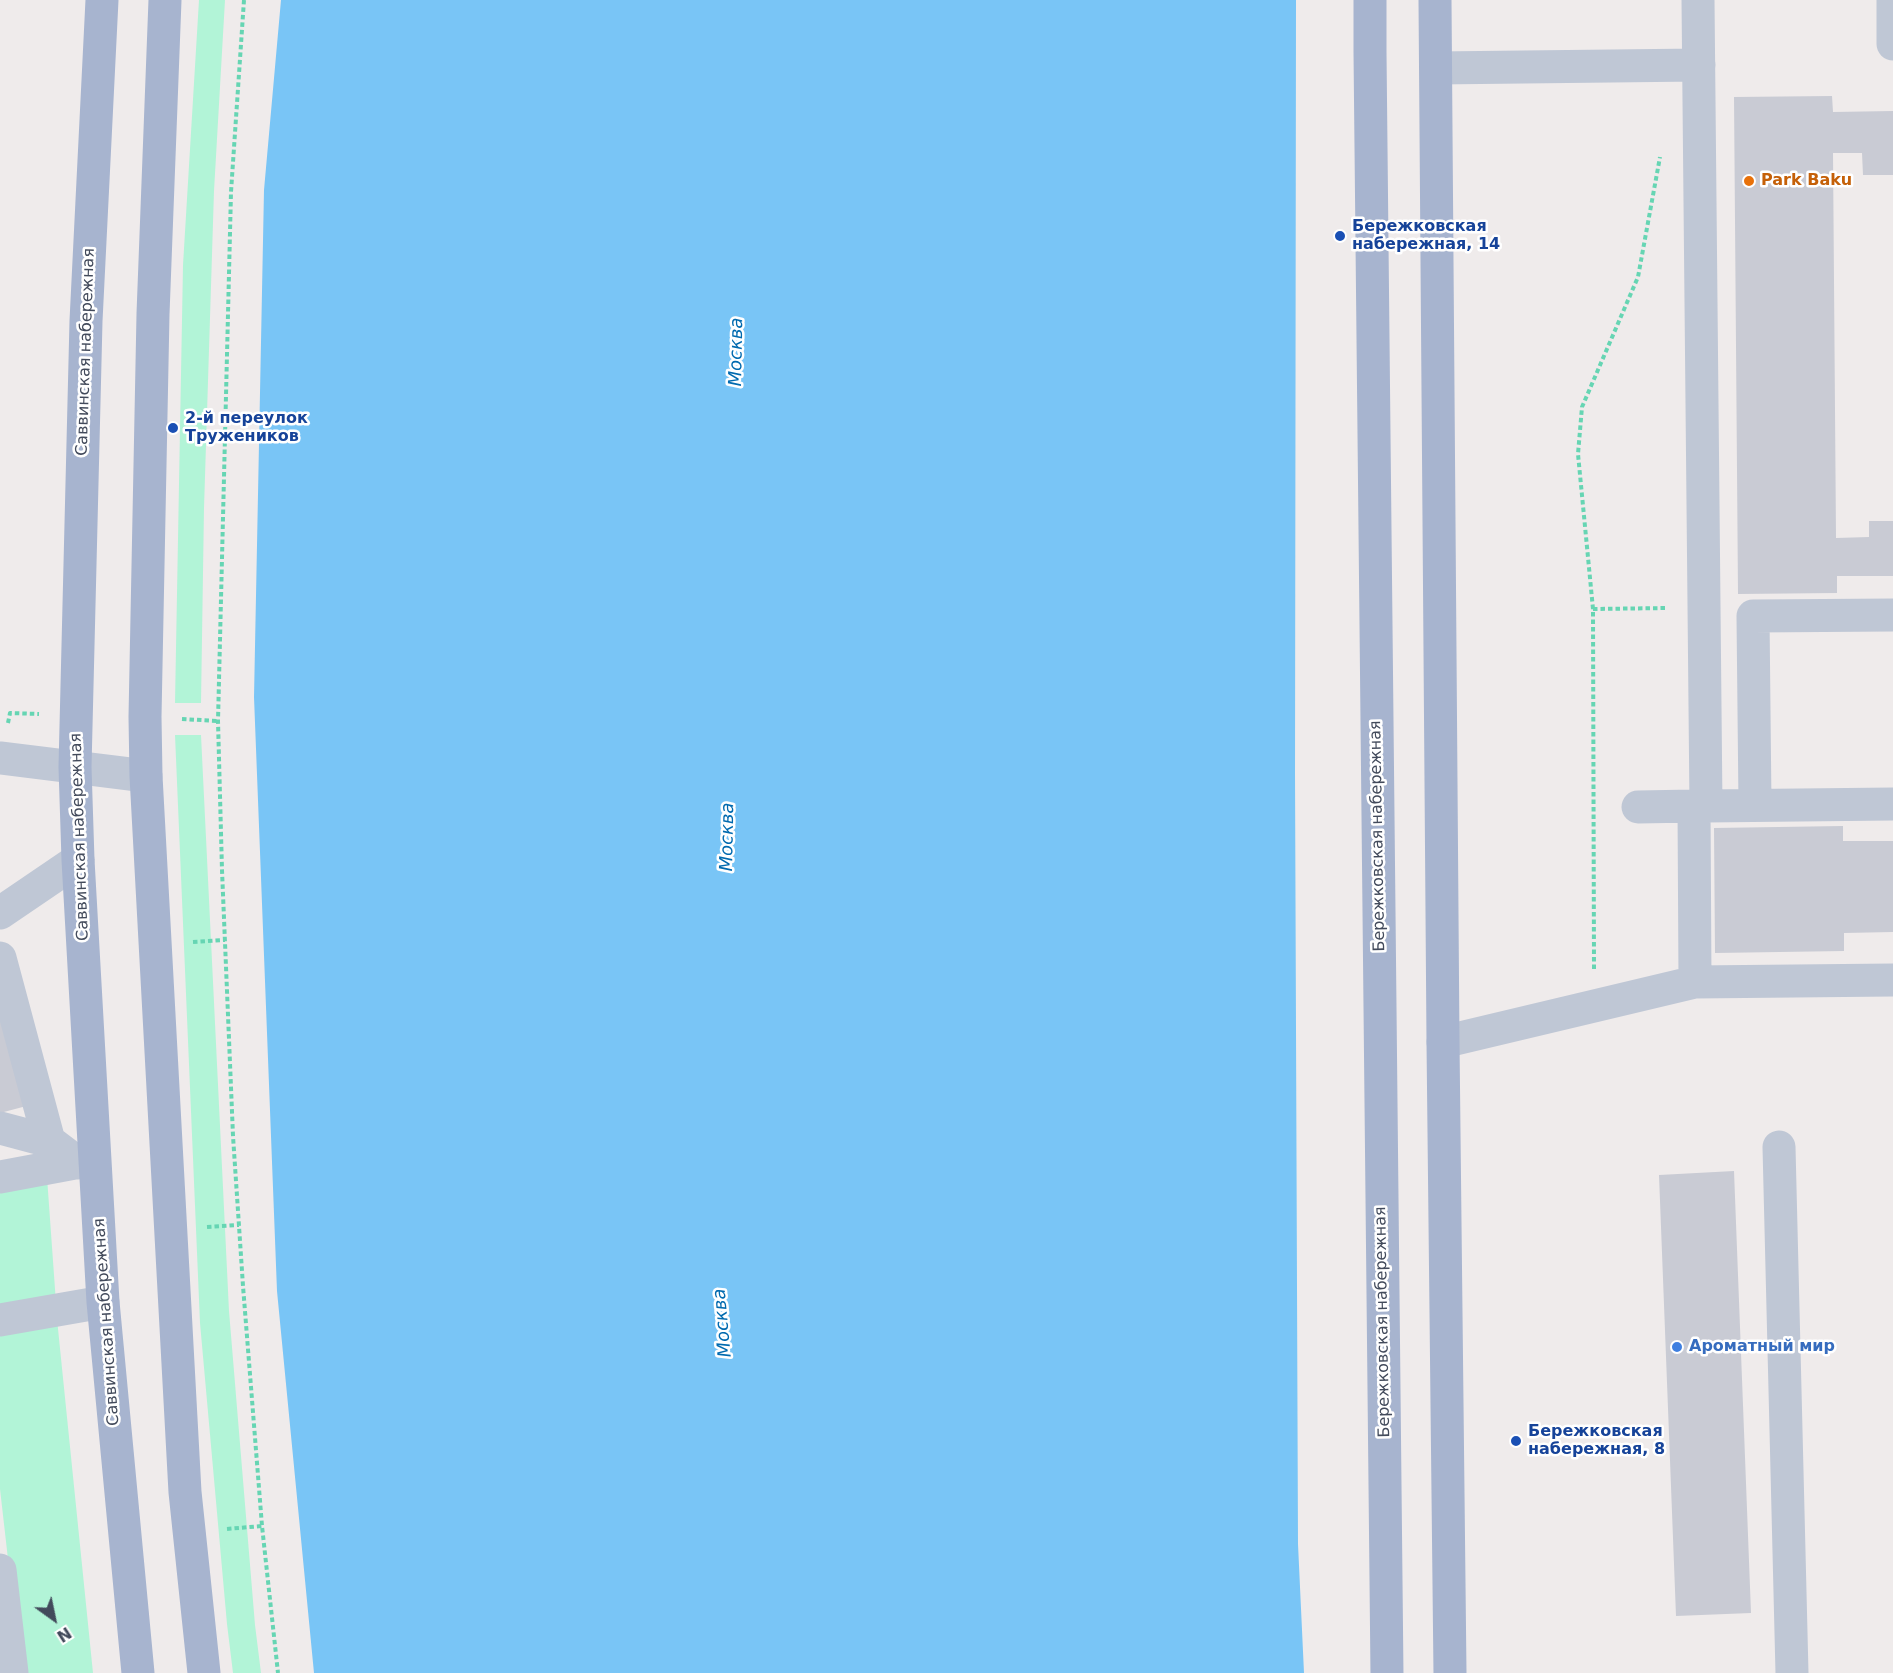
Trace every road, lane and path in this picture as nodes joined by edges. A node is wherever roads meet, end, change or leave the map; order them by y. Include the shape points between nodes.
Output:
1 (102, 0) edge
2 (165, 0) edge
3 (244, 0) edge
4 (1370, 0) edge
5 (1435, 0) edge
6 (1698, 0) edge
7 (1893, 0) edge
8 (1893, 44) edge
9 (1699, 64) junction
10 (1436, 68) junction
11 (1662, 147) dead end
12 (1704, 607) junction
13 (1593, 609) junction
14 (1893, 615) edge
15 (176, 719) dead end
16 (218, 721) junction
17 (0, 758) edge
18 (75, 767) junction
19 (146, 776) junction
20 (1893, 804) edge
21 (1755, 805) junction
22 (1700, 806) junction
23 (1638, 807) dead end
24 (78, 860) junction
25 (0, 913) edge
26 (225, 940) junction
27 (184, 942) dead end
28 (0, 958) edge
29 (1893, 980) edge
30 (1695, 982) junction
31 (1594, 1006) junction
32 (1443, 1042) junction
33 (0, 1128) edge
34 (49, 1141) junction
35 (1779, 1147) dead end
36 (87, 1161) junction
37 (0, 1177) edge
38 (239, 1225) junction
39 (199, 1227) dead end
40 (103, 1302) junction
41 (0, 1320) edge
42 (262, 1526) junction
43 (222, 1530) dead end
44 (0, 1570) edge
45 (12, 1673) edge
46 (138, 1673) edge
47 (204, 1673) edge
48 (278, 1673) edge
49 (1387, 1673) edge
50 (1450, 1673) edge
51 (1792, 1673) edge

1 - 18 main road, Саввинская набережная via 86,321
2 - 19 main road via 153,314
3 - 16 path via 231,192
4 - 49 main road, Бережковская набережная
5 - 10 main road
6 - 9 street
7 - 8 street
9 - 10 street
9 - 12 street
10 - 32 main road
11 - 13 path via 1638,277 1582,407 1578,454
12 - 13 path
12 - 22 street
13 - 31 path
14 - 21 street via 1753,616
15 - 16 path
16 - 26 path
17 - 18 street
18 - 19 street
18 - 24 main road, Саввинская набережная
19 - 47 main road via 185,1492
20 - 21 street
21 - 22 street
22 - 23 street
22 - 30 street
24 - 25 street
24 - 36 main road, Саввинская набережная
26 - 27 path
26 - 38 path
28 - 34 street
29 - 30 street
30 - 31 street
31 - 32 street
32 - 50 main road
33 - 34 street
34 - 36 street
35 - 51 street
36 - 37 street
36 - 40 main road, Саввинская набережная
38 - 39 path
38 - 42 path
40 - 41 street
40 - 46 main road, Саввинская набережная
42 - 43 path
42 - 48 path
44 - 45 street

